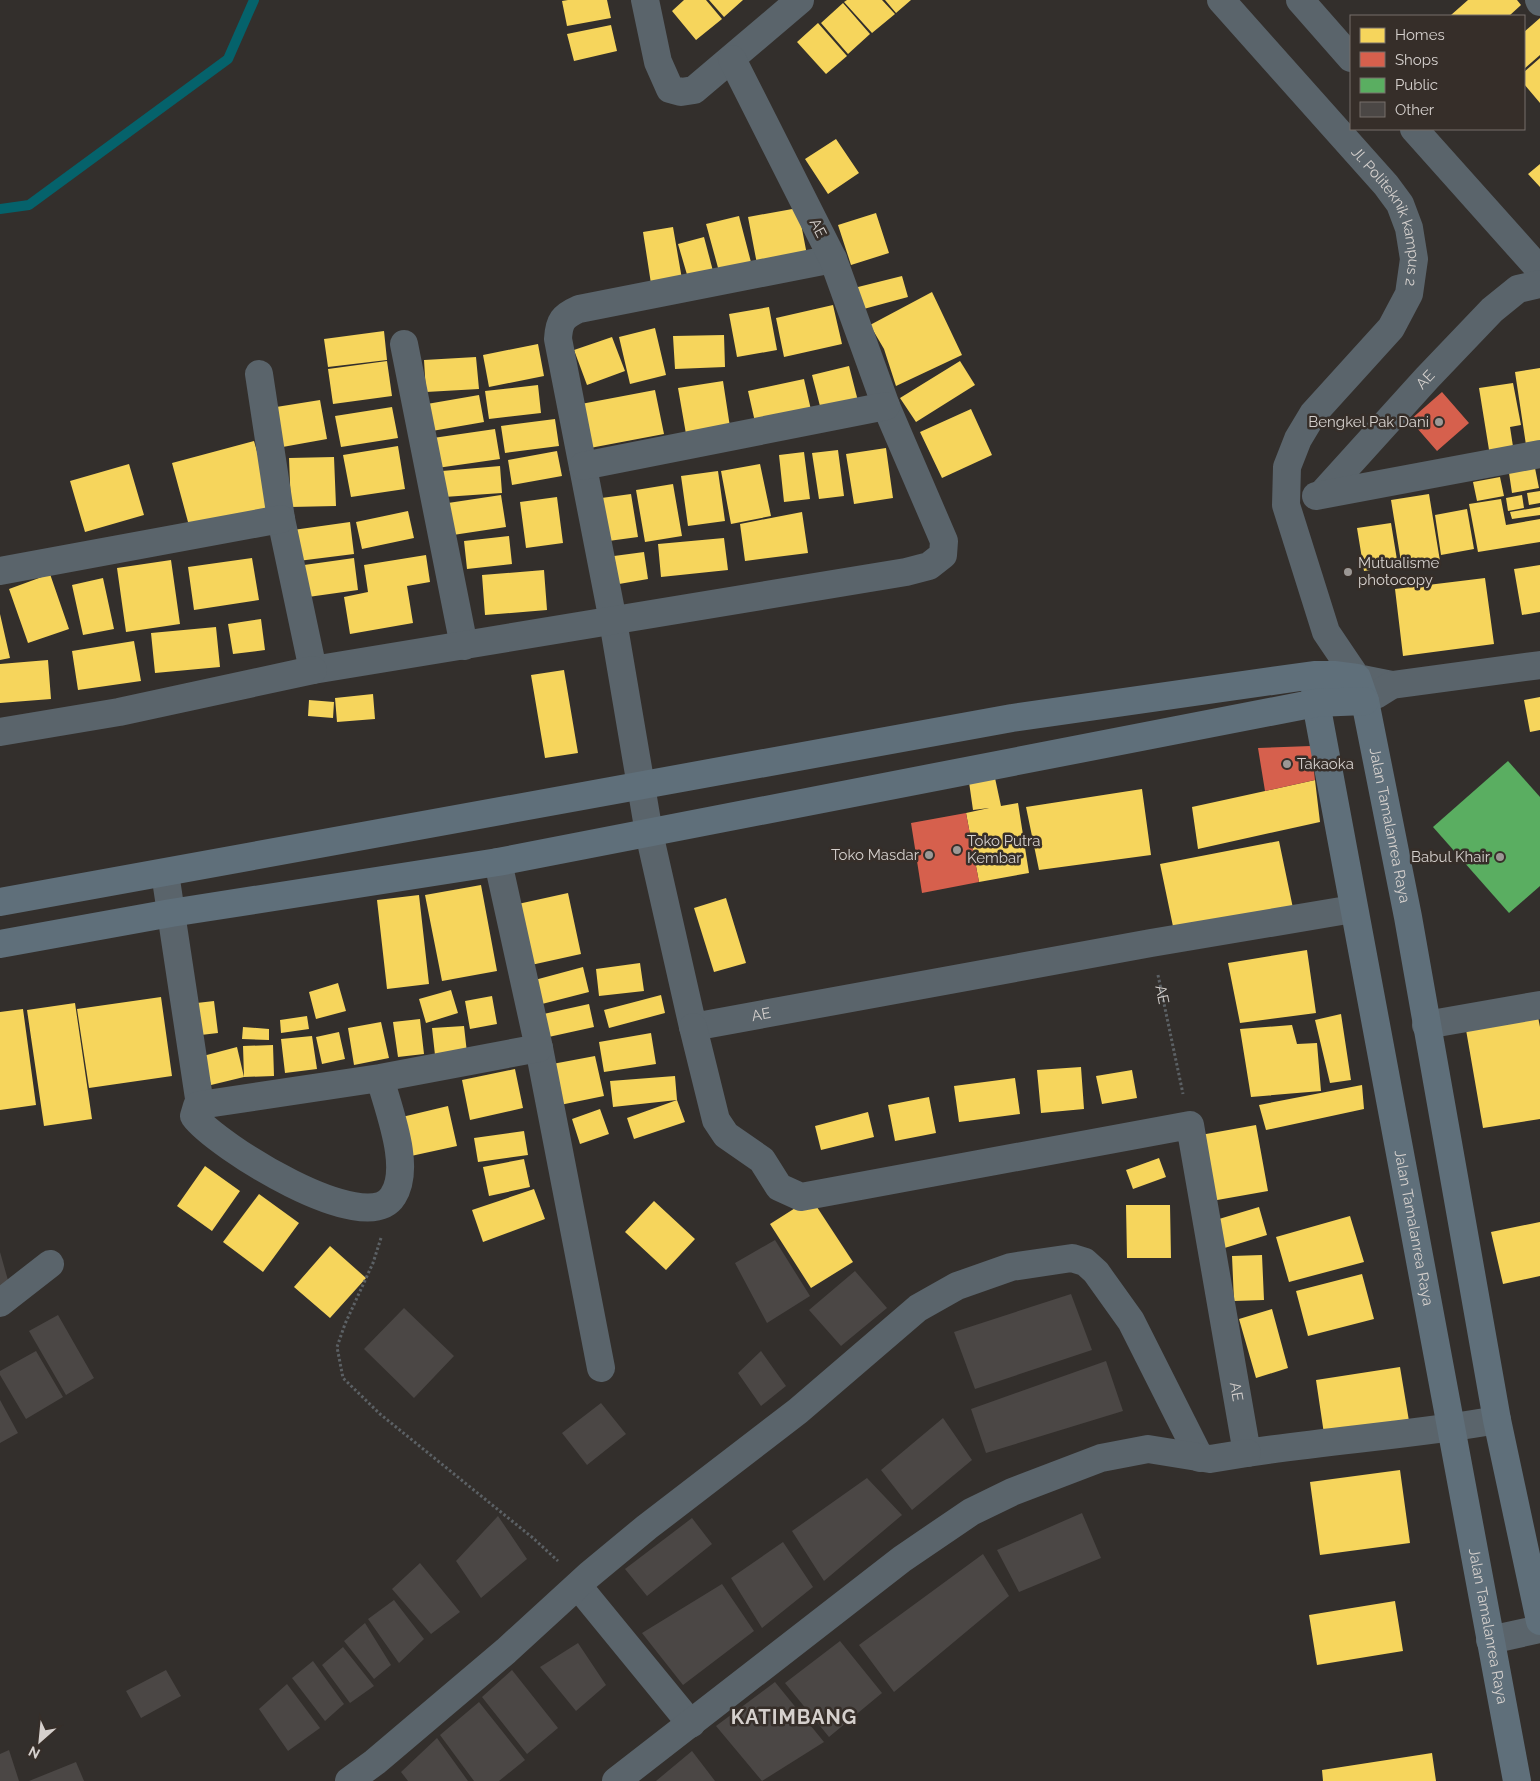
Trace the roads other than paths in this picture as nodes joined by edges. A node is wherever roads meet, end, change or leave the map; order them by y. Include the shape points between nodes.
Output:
1 (645, 0) edge
2 (800, 0) edge
3 (1221, 0) edge
4 (1300, 0) edge
5 (1350, 57) edge
6 (732, 59) junction
7 (1415, 130) edge
8 (833, 259) junction
9 (1540, 270) edge
10 (1540, 284) edge
11 (404, 344) dead end
12 (259, 374) dead end
13 (886, 406) junction
14 (1540, 454) edge
15 (583, 466) junction
16 (1322, 494) junction
17 (1286, 505) junction
18 (280, 519) junction
19 (0, 571) edge
20 (613, 622) junction
21 (1326, 632) junction
22 (464, 646) junction
23 (1540, 665) edge
24 (313, 670) junction
25 (1314, 675) junction
26 (1361, 690) junction
27 (1316, 704) junction
28 (0, 732) edge
29 (641, 785) junction
30 (649, 833) junction
31 (498, 862) junction
32 (165, 873) junction
33 (0, 902) edge
34 (1353, 909) junction
35 (171, 913) junction
36 (0, 944) edge
37 (1540, 1005) edge
38 (1426, 1026) junction
39 (693, 1028) junction
40 (540, 1048) junction
41 (380, 1078) junction
42 (200, 1105) junction
43 (50, 1264) dead end
44 (0, 1304) edge
45 (602, 1368) dead end
46 (1497, 1420) junction
47 (1452, 1428) junction
48 (1247, 1453) junction
49 (1200, 1458) junction
50 (578, 1586) junction
51 (1540, 1622) edge
52 (1540, 1629) edge
53 (1490, 1640) junction
54 (691, 1724) junction
55 (349, 1781) edge
56 (616, 1781) edge
57 (1517, 1781) edge

1 - 6 street via 658,62 670,89 681,92 694,90
2 - 6 street
3 - 17 street, Jl. Politeknik kampus 2 via 1386,185 1400,204 1414,259 1409,294 1391,328 1313,414 1298,439 1287,467
4 - 5 street
6 - 8 street, AE
7 - 9 street
8 - 13 street, AE
8 - 15 street via 608,302 565,315 559,324 558,339
10 - 16 street, AE via 1518,289 1492,310
11 - 22 street
12 - 18 street
13 - 15 street
13 - 20 street, AE via 944,541 943,555 929,566 906,572
14 - 16 street
15 - 20 street
16 - 17 street
17 - 21 street, Jl. Politeknik kampus 2
18 - 19 street
18 - 24 street
20 - 22 street
20 - 29 street
21 - 25 street
21 - 26 street, Jl. Politeknik kampus 2
22 - 24 street
23 - 26 street
24 - 28 street via 119,712
25 - 26 main road via 1334,675
25 - 27 main road, Jalan Tamalanrea Raya
25 - 29 main road via 1012,718
26 - 27 main road
26 - 38 main road, Jalan Tamalanrea Raya
27 - 30 main road
27 - 34 main road, Jalan Tamalanrea Raya
29 - 30 street
29 - 32 main road
30 - 31 main road
30 - 39 street
31 - 35 main road
31 - 40 street
32 - 33 main road
32 - 35 street
34 - 39 street, AE
34 - 47 main road, Jalan Tamalanrea Raya
35 - 36 main road
35 - 42 street
37 - 38 street
38 - 46 main road, Jalan Tamalanrea Raya
39 - 48 street, AE via 716,1120 726,1135 762,1160 779,1187 801,1197 1190,1125
40 - 41 street
40 - 45 street
41 - 42 street
41 - 42 street via 401,1159 393,1197 380,1206 365,1208 324,1200 279,1178 206,1129 194,1116
43 - 44 street
46 - 47 street
46 - 51 main road, Jalan Tamalanrea Raya
47 - 48 street
47 - 53 main road, Jalan Tamalanrea Raya
48 - 49 street
49 - 50 street via 1131,1321 1096,1272 1086,1262 1072,1258 1011,1267 957,1286 918,1308 798,1411 647,1527
49 - 54 street via 1148,1449 1101,1458 1012,1492 971,1512 902,1559
50 - 54 street
50 - 55 street via 506,1651
52 - 53 street
53 - 57 main road, Jalan Tamalanrea Raya
54 - 56 street

